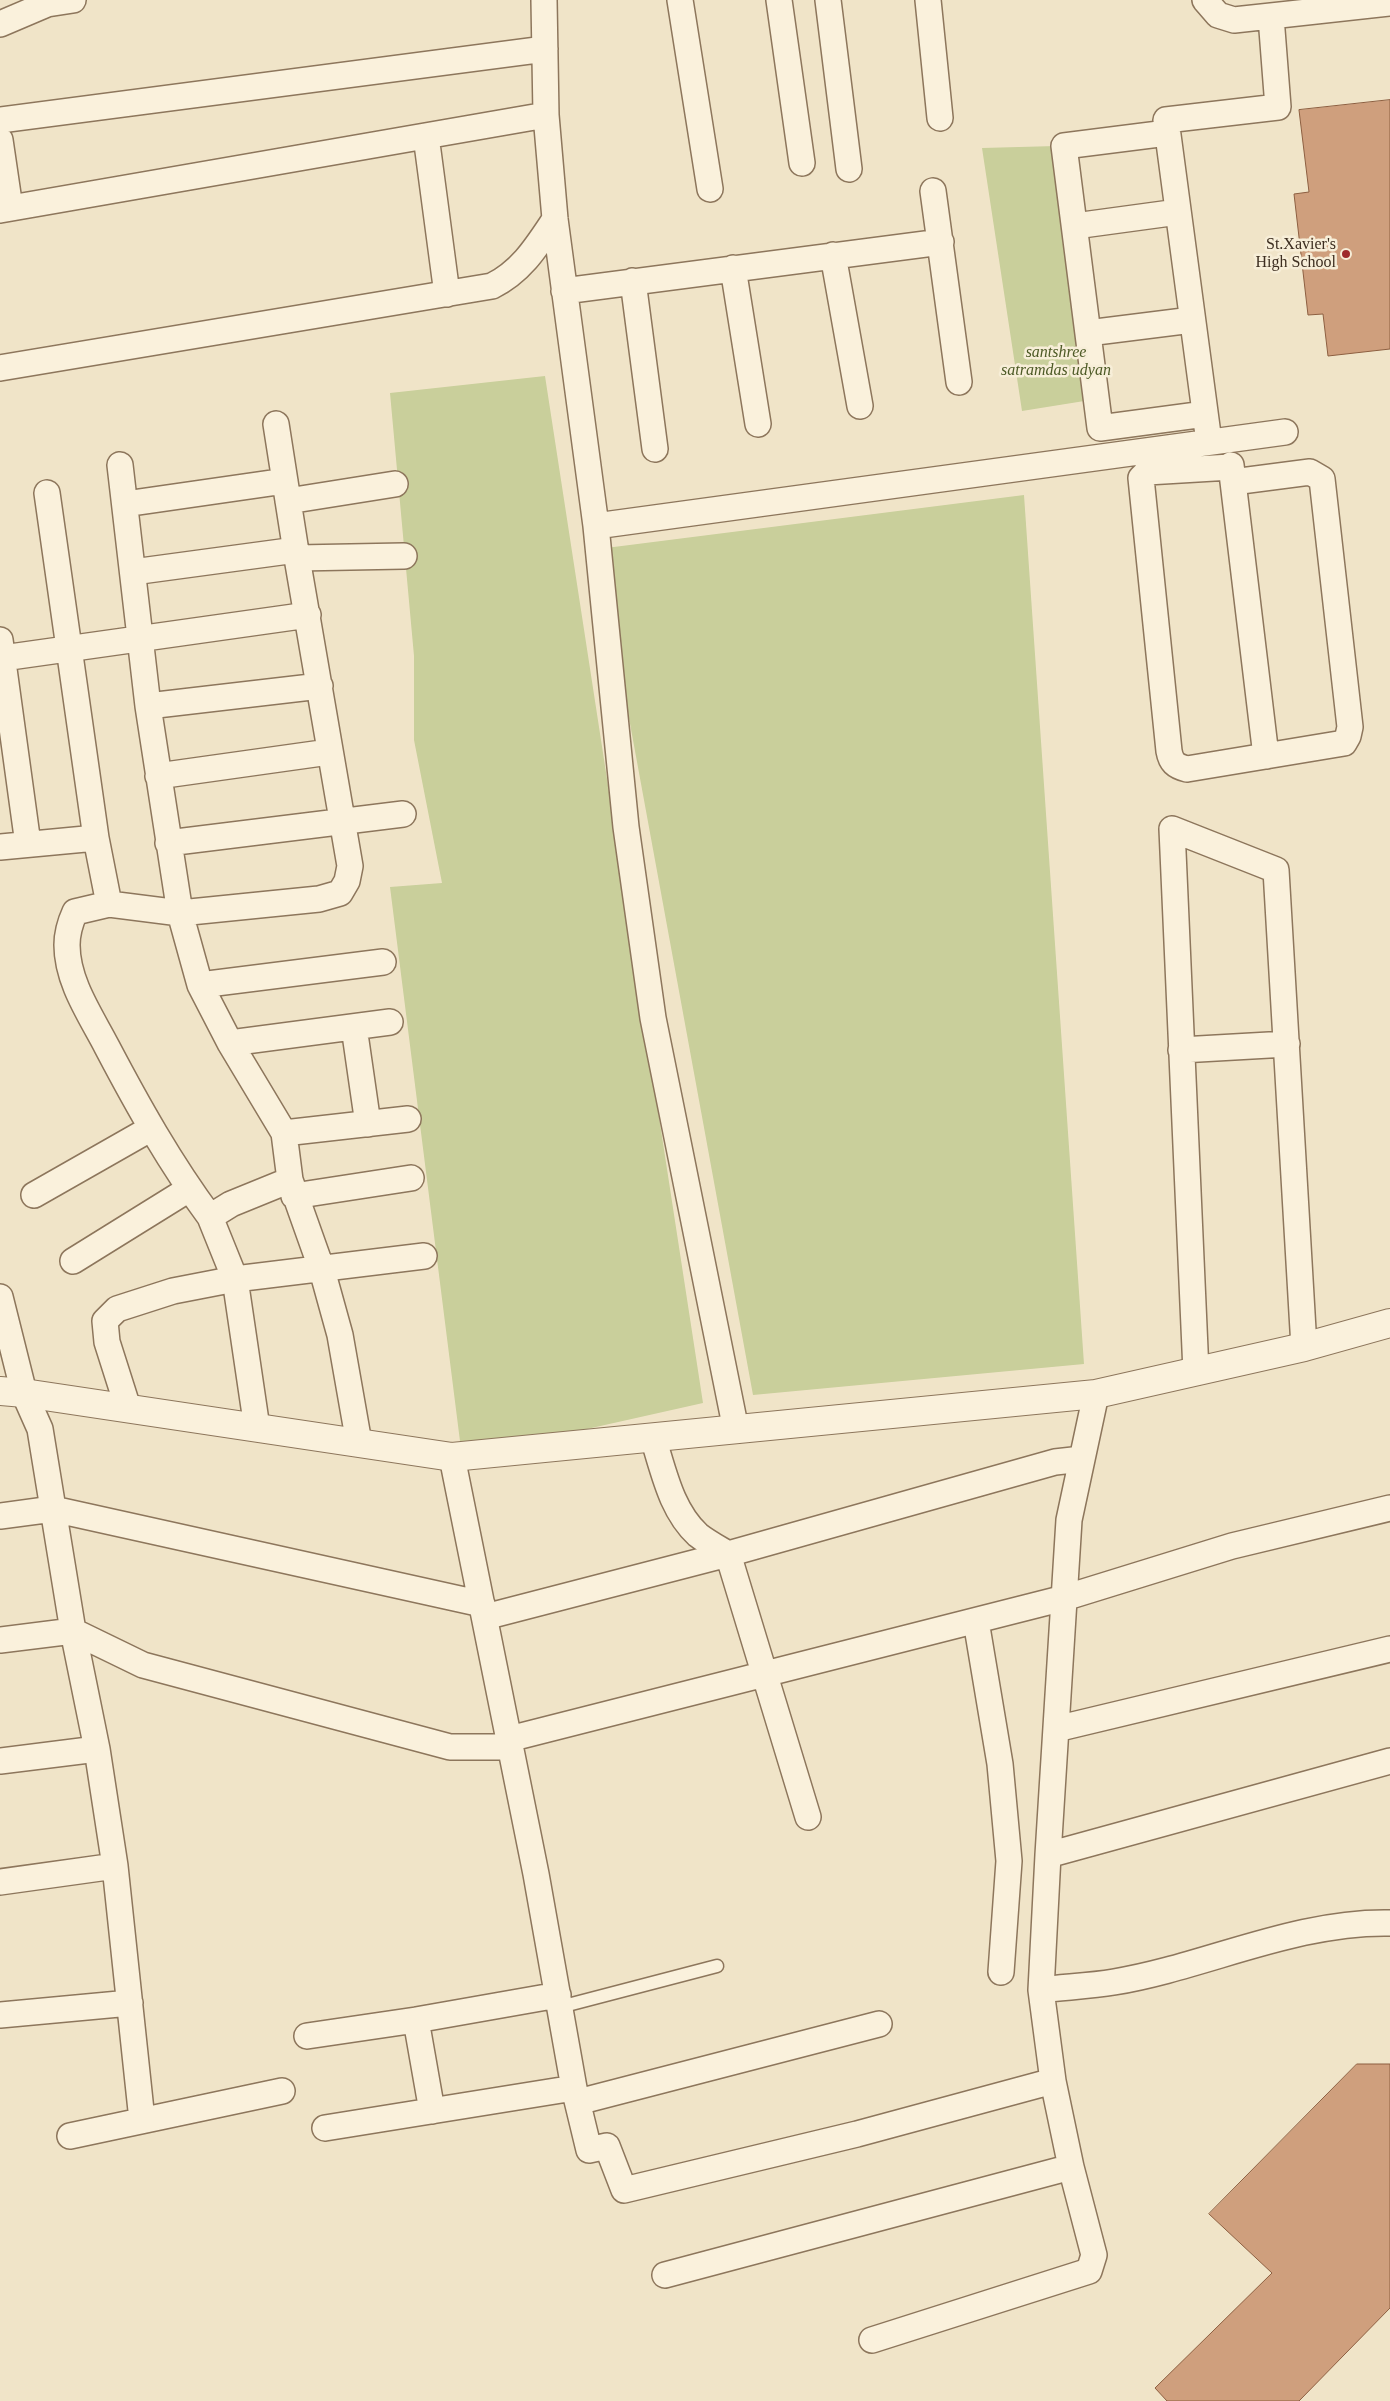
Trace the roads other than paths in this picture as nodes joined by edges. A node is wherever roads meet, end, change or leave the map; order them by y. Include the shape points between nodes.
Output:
1 (73, 0) edge
2 (544, 0) edge
3 (680, 0) edge
4 (779, 0) edge
5 (828, 0) edge
6 (928, 0) edge
7 (1205, 0) edge
8 (1390, 3) edge
9 (1271, 18) junction
10 (0, 24) edge
11 (545, 49) junction
12 (546, 116) junction
13 (940, 118) dead end
14 (0, 120) edge
15 (1167, 133) junction
16 (426, 136) junction
17 (0, 140) edge
18 (802, 163) dead end
19 (849, 169) dead end
20 (710, 189) dead end
21 (933, 191) dead end
22 (5, 209) edge
23 (1178, 212) junction
24 (554, 219) junction
25 (1075, 226) junction
26 (941, 242) junction
27 (834, 255) junction
28 (733, 268) junction
29 (633, 281) junction
30 (564, 290) junction
31 (447, 294) junction
32 (1192, 320) junction
33 (1088, 333) junction
34 (0, 368) edge
35 (959, 382) dead end
36 (860, 406) dead end
37 (1205, 414) junction
38 (276, 424) dead end
39 (758, 424) dead end
40 (1285, 432) dead end
41 (1219, 441) junction
42 (655, 449) dead end
43 (120, 465) dead end
44 (1232, 475) junction
45 (395, 484) dead end
46 (286, 491) junction
47 (47, 493) dead end
48 (125, 504) junction
49 (596, 526) junction
50 (296, 554) junction
51 (404, 556) dead end
52 (133, 572) junction
53 (308, 615) junction
54 (141, 640) junction
55 (1, 649) edge
56 (70, 649) junction
57 (320, 686) junction
58 (148, 706) junction
59 (329, 752) junction
60 (1266, 756) junction
61 (158, 776) junction
62 (403, 814) dead end
63 (341, 821) junction
64 (96, 838) junction
65 (168, 843) junction
66 (28, 844) junction
67 (0, 847) edge
68 (109, 904) junction
69 (180, 913) junction
70 (383, 962) dead end
71 (200, 985) junction
72 (390, 1022) dead end
73 (354, 1027) junction
74 (230, 1042) junction
75 (1287, 1044) junction
76 (1181, 1050) junction
77 (408, 1118) dead end
78 (368, 1124) junction
79 (150, 1129) junction
80 (284, 1134) junction
81 (411, 1178) dead end
82 (292, 1188) junction
83 (189, 1189) junction
84 (34, 1194) dead end
85 (210, 1216) junction
86 (424, 1256) dead end
87 (73, 1261) dead end
88 (322, 1270) junction
89 (235, 1279) junction
90 (0, 1297) edge
91 (1390, 1323) edge
92 (1304, 1347) junction
93 (1196, 1372) junction
94 (12, 1392) edge
95 (1096, 1394) junction
96 (128, 1408) junction
97 (257, 1428) junction
98 (736, 1430) junction
99 (653, 1438) junction
100 (359, 1443) junction
101 (452, 1457) junction
102 (1082, 1459) junction
103 (1390, 1508) edge
104 (53, 1510) junction
105 (0, 1516) edge
106 (728, 1554) junction
107 (1064, 1598) junction
108 (484, 1610) junction
109 (976, 1621) junction
110 (73, 1631) junction
111 (0, 1640) edge
112 (1390, 1649) edge
113 (766, 1675) junction
114 (1056, 1729) junction
115 (510, 1743) junction
116 (97, 1749) junction
117 (0, 1761) edge
118 (1390, 1761) edge
119 (808, 1817) dead end
120 (1048, 1855) junction
121 (115, 1866) junction
122 (0, 1882) edge
123 (1390, 1923) edge
124 (718, 1966) dead end
125 (1001, 1972) dead end
126 (1041, 1990) junction
127 (559, 2001) junction
128 (130, 2003) junction
129 (0, 2015) edge
130 (416, 2020) junction
131 (879, 2024) dead end
132 (306, 2036) dead end
133 (1053, 2081) junction
134 (282, 2091) dead end
135 (576, 2095) junction
136 (432, 2111) junction
137 (142, 2120) junction
138 (325, 2128) dead end
139 (70, 2136) dead end
140 (1071, 2167) junction
141 (665, 2275) dead end
142 (872, 2340) dead end

1 - 10 street via 47,4
2 - 11 street
3 - 20 street
4 - 18 street
5 - 19 street
6 - 13 street
7 - 9 street via 1218,15 1234,20
8 - 9 street
9 - 15 street via 1278,107 1166,120
11 - 12 street
11 - 14 street
12 - 16 street
12 - 24 street
15 - 23 street
15 - 25 street via 1064,146
16 - 22 street
16 - 31 street
17 - 22 street
21 - 26 street
23 - 25 street
23 - 32 street
24 - 30 street
24 - 31 street via 533,253 507,278 492,286
25 - 33 street
26 - 27 street
26 - 35 street
27 - 28 street
27 - 36 street
28 - 29 street
28 - 39 street
29 - 30 street
29 - 42 street
30 - 49 street
31 - 34 street
32 - 33 street
32 - 37 street
33 - 37 street via 1100,428
37 - 41 street
38 - 46 street
40 - 41 street
41 - 44 street
41 - 49 street
43 - 48 street
44 - 60 street
44 - 60 street via 1310,472 1322,479 1325,486 1350,727 1344,743
44 - 60 street via 1147,472 1141,478 1168,751 1171,761 1187,770
45 - 46 street
46 - 48 street
46 - 50 street
47 - 56 street
48 - 52 street
49 - 98 street via 626,827 653,1018
50 - 51 street
50 - 52 street
50 - 53 street
52 - 54 street
53 - 54 street
53 - 57 street
54 - 56 street
54 - 58 street
55 - 56 street
55 - 66 street
56 - 64 street
57 - 58 street
57 - 59 street
58 - 61 street
59 - 61 street
59 - 63 street
61 - 65 street
62 - 63 street
63 - 65 street
63 - 69 street via 350,866 340,893 319,900
64 - 66 street
64 - 68 street
65 - 69 street
66 - 67 street
68 - 69 street
68 - 79 street via 75,912 69,926 67,946 76,989
69 - 71 street
70 - 71 street
71 - 74 street
72 - 73 street
73 - 74 street
73 - 78 street
74 - 80 street
75 - 76 street
75 - 76 street via 1276,870 1172,829
75 - 92 street
76 - 93 street
77 - 78 street
78 - 80 street
79 - 83 street
79 - 84 street
80 - 82 street
81 - 82 street
82 - 85 street via 231,1204
82 - 88 street
83 - 85 street
83 - 87 street
85 - 89 street
86 - 88 street
88 - 89 street
88 - 100 street via 340,1335
89 - 96 street via 173,1291 117,1308 106,1321 107,1342
89 - 97 street
90 - 94 street
91 - 92 street
92 - 93 street
93 - 95 street
94 - 96 street
94 - 104 street via 40,1428
95 - 98 street
95 - 102 street
96 - 97 street
97 - 100 street
98 - 99 street
99 - 101 street
99 - 106 street via 676,1505 688,1525 700,1537
100 - 101 street
101 - 108 street
102 - 106 street via 1055,1462
102 - 107 street via 1069,1520
103 - 107 street via 1232,1546
104 - 105 street
104 - 108 street
104 - 110 street
106 - 108 street
106 - 113 street
107 - 109 street
107 - 114 street
108 - 115 street
109 - 113 street
109 - 125 street via 1000,1764 1009,1861
110 - 111 street
110 - 115 street via 143,1665 450,1747
110 - 116 street
112 - 114 street
113 - 115 street
113 - 119 street
114 - 120 street
115 - 127 street
116 - 117 street
116 - 121 street
118 - 120 street
120 - 126 street
121 - 122 street
121 - 128 street
123 - 126 street via 1336,1927 1256,1944 1114,1982
124 - 127 lane
126 - 133 street
127 - 130 street
127 - 135 street
128 - 129 street
128 - 137 street
130 - 132 street
130 - 136 street
131 - 135 street
133 - 135 street via 857,2134 624,2190 608,2146 589,2150
133 - 140 street
134 - 137 street
135 - 136 street
136 - 138 street
137 - 139 street
140 - 141 street
140 - 142 street via 1094,2256 1089,2271

